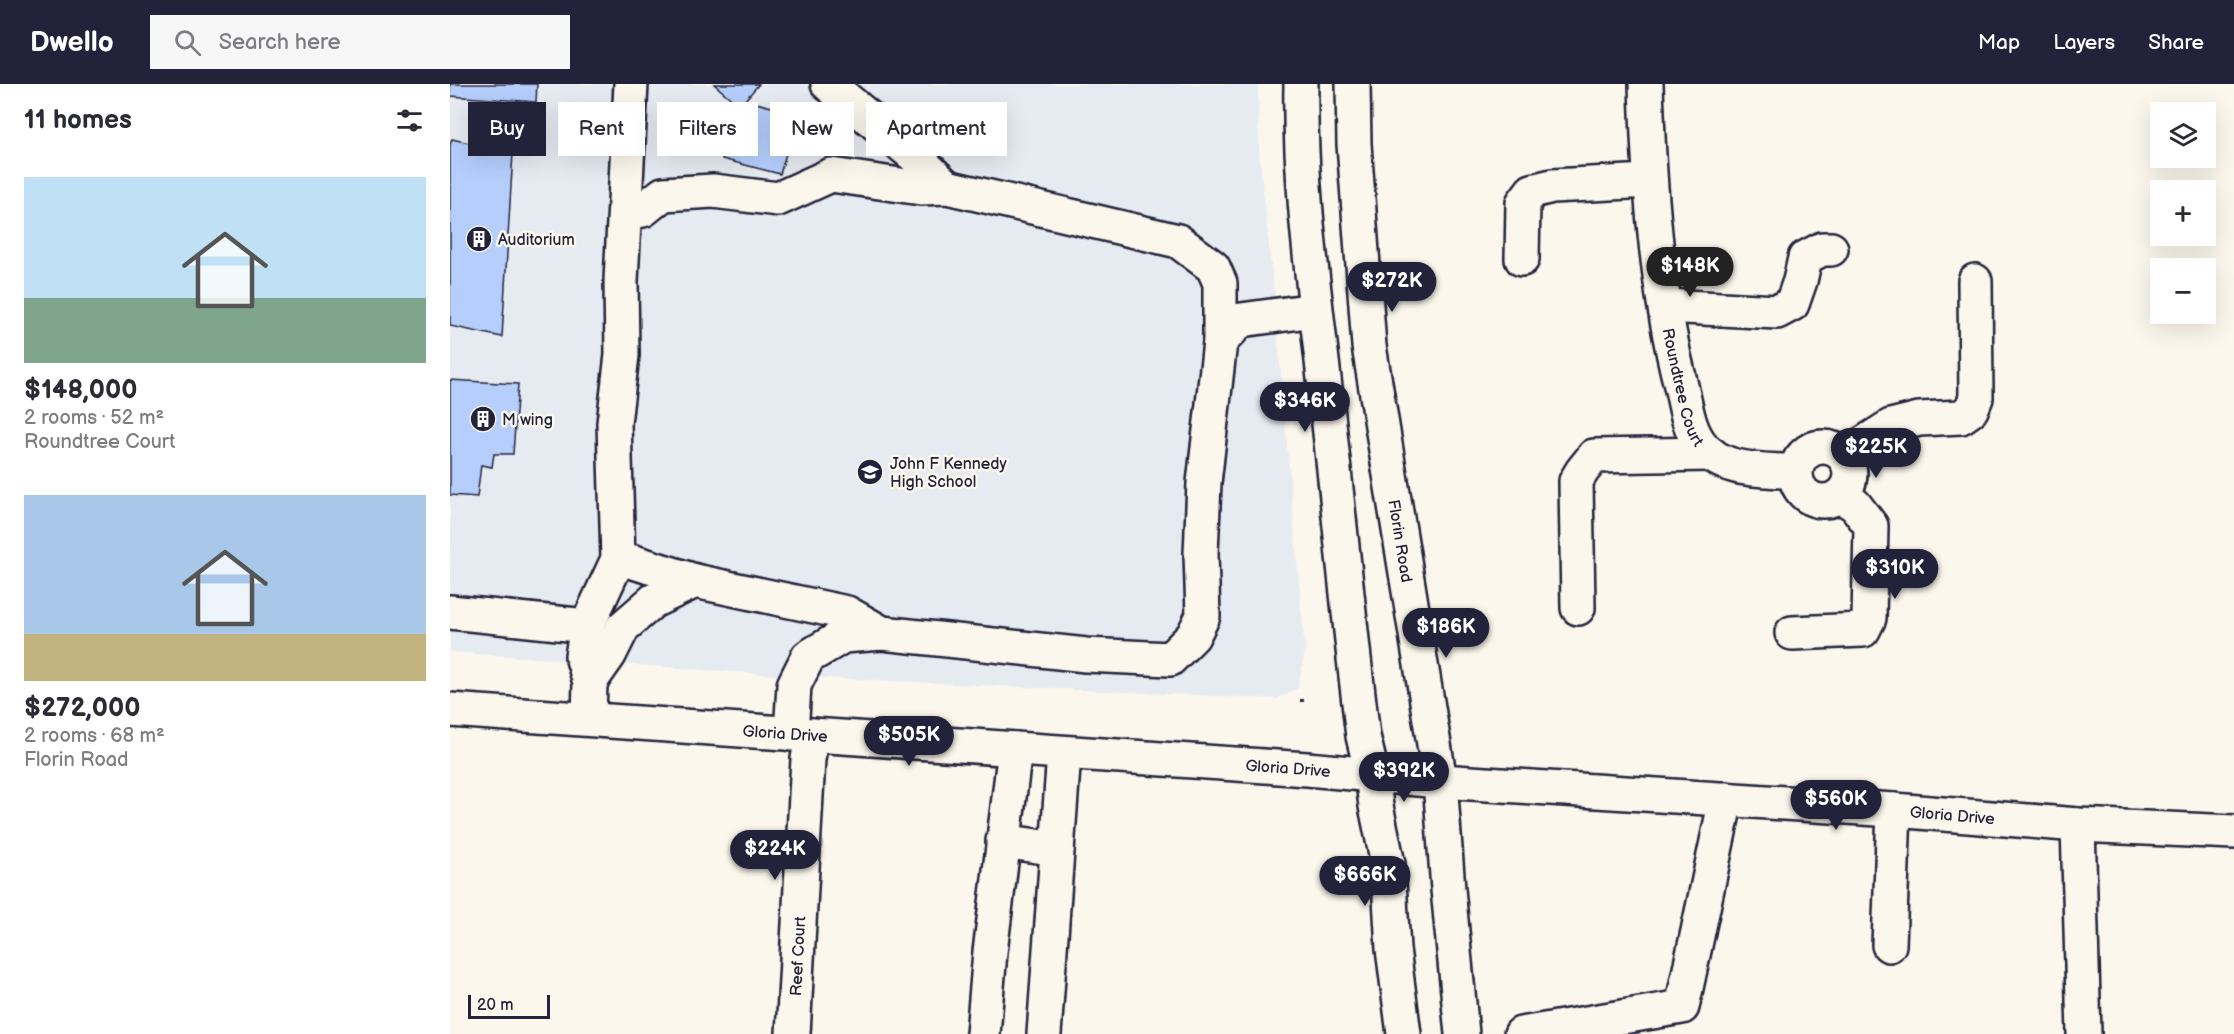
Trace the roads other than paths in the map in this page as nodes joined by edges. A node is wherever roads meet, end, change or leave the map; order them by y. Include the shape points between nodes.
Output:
1 (631, 84) edge
2 (828, 84) edge
3 (1301, 84) edge
4 (1353, 84) edge
5 (1646, 84) edge
6 (1649, 181) junction
7 (947, 187) junction
8 (625, 212) junction
9 (1831, 249) dead end
10 (1522, 260) dead end
11 (1975, 281) dead end
12 (1666, 306) junction
13 (1315, 310) junction
14 (1220, 342) junction
15 (1711, 454) junction
16 (1844, 456) junction
17 (1795, 472) junction
18 (1841, 496) junction
19 (618, 560) junction
20 (695, 581) junction
21 (1578, 608) dead end
22 (450, 612) edge
23 (587, 626) junction
24 (882, 633) junction
25 (1792, 633) dead end
26 (590, 682) junction
27 (450, 710) edge
28 (450, 715) edge
29 (589, 718) junction
30 (802, 735) junction
31 (1015, 749) junction
32 (1064, 753) junction
33 (1372, 774) junction
34 (1440, 781) junction
35 (1726, 799) junction
36 (1894, 810) junction
37 (2078, 825) junction
38 (2234, 832) edge
39 (1003, 841) junction
40 (1057, 849) junction
41 (1889, 945) dead end
42 (793, 1034) edge
43 (983, 1034) edge
44 (1044, 1034) edge
45 (1404, 1034) edge
46 (1462, 1034) edge
47 (1521, 1034) edge
48 (2084, 1034) edge

1 - 8 street
2 - 7 street
3 - 13 street via 1300,131
4 - 34 street, Florin Road via 1369,346
5 - 6 street, Roundtree Court
6 - 10 street via 1552,186 1532,191 1523,203
6 - 12 street, Roundtree Court
7 - 8 street via 921,189 831,175 778,199 713,191 663,194 643,210
7 - 14 street via 1178,242 1213,267 1220,283
8 - 19 street via 622,355 614,423
9 - 12 street via 1805,258 1792,304 1777,312
11 - 16 street via 1976,398 1971,410 1960,417 1919,419 1891,426
12 - 15 street, Roundtree Court via 1692,430
13 - 14 street via 1241,320
13 - 33 street via 1363,736
14 - 24 street via 1204,483 1203,616 1193,636 1170,659 1086,655
15 - 17 street, Roundtree Court via 1735,466
15 - 21 street via 1594,456 1576,481
16 - 17 street via 1825,446 1814,448 1798,461
16 - 18 street via 1851,477
17 - 18 street via 1796,482 1810,499 1821,502
18 - 25 street via 1855,505 1871,526 1869,618 1863,630
19 - 20 street
19 - 23 street
20 - 24 street via 847,613
20 - 26 street via 652,601 623,627
22 - 23 street
23 - 26 street via 582,656
24 - 30 street, Reef Court via 843,636 808,657 794,685
26 - 29 street
27 - 28 street
27 - 29 street, Gloria Drive
29 - 30 street, Gloria Drive
30 - 31 street, Gloria Drive
30 - 42 street, Reef Court via 808,759
31 - 32 street, Gloria Drive
31 - 39 street
32 - 33 street, Gloria Drive
32 - 40 street
33 - 34 street, Gloria Drive
33 - 45 street via 1388,864
34 - 35 street, Gloria Drive
34 - 46 street, Florin Road
35 - 36 street, Gloria Drive
35 - 47 street via 1682,1007
36 - 37 street, Gloria Drive
36 - 41 street
37 - 38 street, Gloria Drive
37 - 48 street
39 - 40 street
39 - 43 street
40 - 44 street

